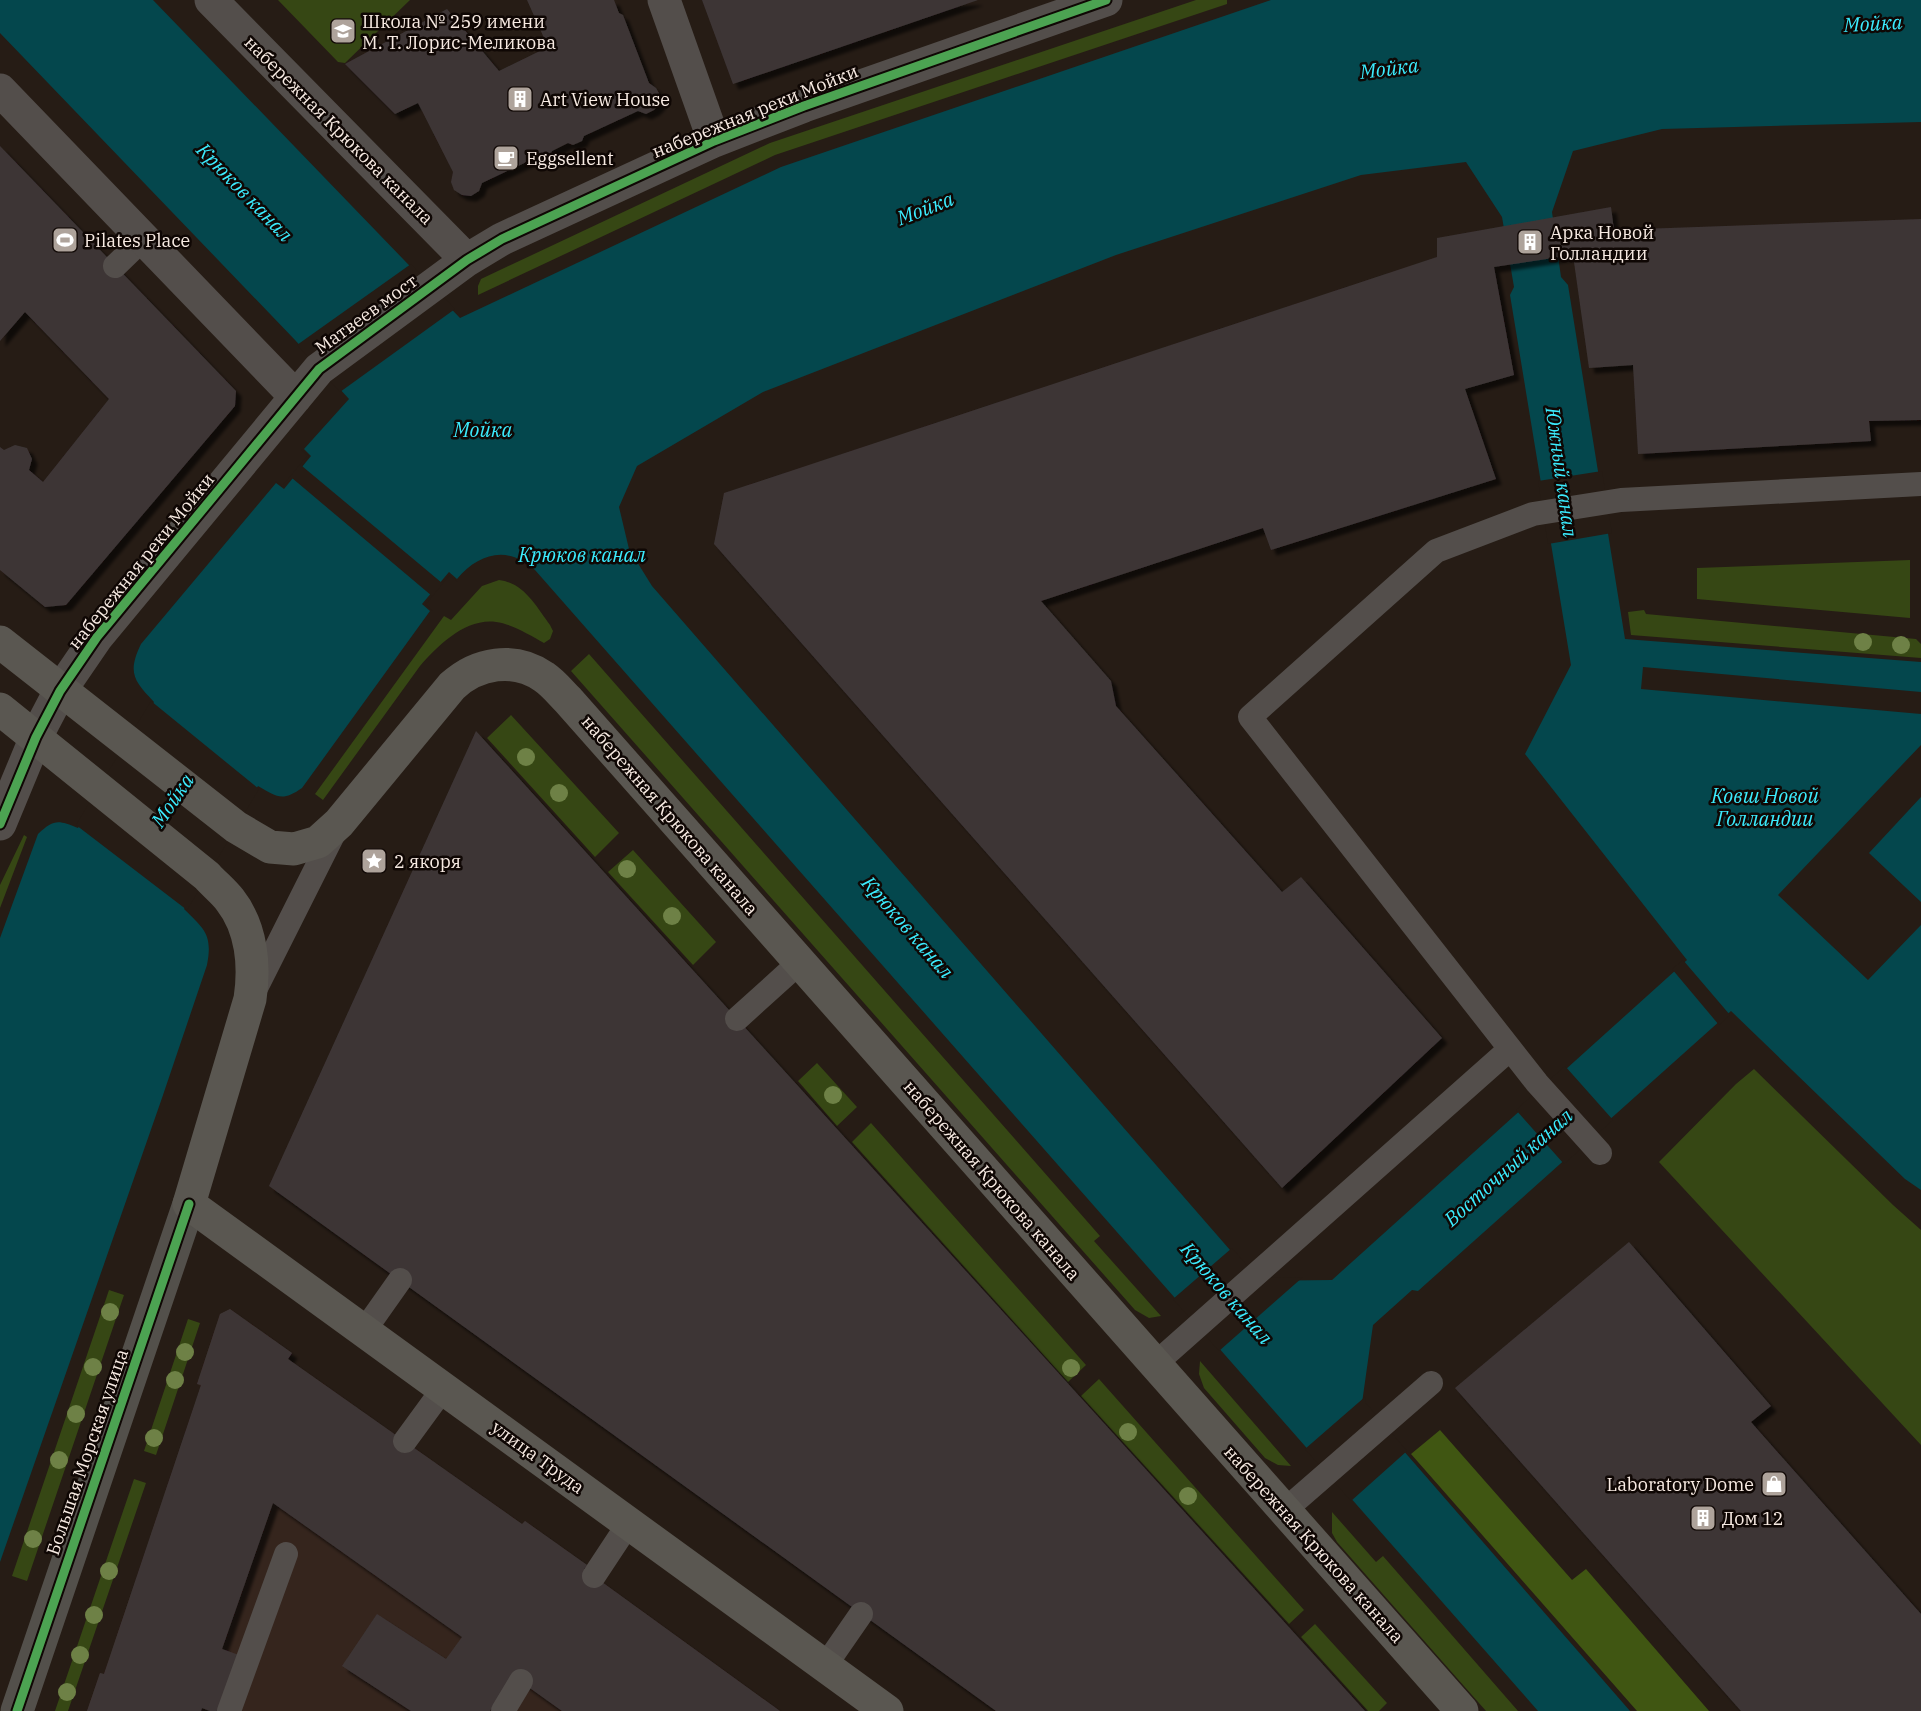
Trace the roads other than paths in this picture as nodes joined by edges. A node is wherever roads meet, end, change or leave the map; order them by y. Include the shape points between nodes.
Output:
1 (211, 0) edge
2 (664, 0) edge
3 (1106, 0) edge
4 (0, 90) edge
5 (714, 141) junction
6 (144, 239) junction
7 (466, 260) junction
8 (115, 266) dead end
9 (433, 286) joint
10 (319, 369) joint
11 (296, 397) junction
12 (1921, 484) edge
13 (0, 642) edge
14 (60, 691) junction
15 (0, 709) edge
16 (36, 737) junction
17 (339, 823) junction
18 (0, 824) edge
19 (800, 962) junction
20 (250, 999) junction
21 (737, 1019) dead end
22 (1510, 1049) junction
23 (1600, 1152) dead end
24 (189, 1204) junction
25 (400, 1280) dead end
26 (364, 1331) junction
27 (1155, 1364) junction
28 (1431, 1383) dead end
29 (443, 1389) junction
30 (405, 1441) dead end
31 (1285, 1510) junction
32 (629, 1523) junction
33 (286, 1554) dead end
34 (594, 1576) dead end
35 (861, 1614) dead end
36 (825, 1666) junction
37 (521, 1681) dead end
38 (17, 1711) edge
39 (229, 1711) edge
40 (503, 1711) edge
41 (886, 1711) edge
42 (1462, 1711) edge

1 - 7 street, набережная Крюкова канала
2 - 5 street
3 - 5 street, набережная реки Мойки
4 - 6 street
5 - 7 street, набережная реки Мойки via 502,239
6 - 8 lane
6 - 11 street
7 - 9 street, набережная реки Мойки
9 - 10 street, Матвеев мост
10 - 11 street, набережная реки Мойки
11 - 14 street, набережная реки Мойки via 106,626
12 - 22 lane via 1621,500 1533,514 1436,551 1250,717
13 - 14 main road
14 - 16 street, набережная реки Мойки
14 - 17 main road via 236,827 270,847 294,849 318,842
15 - 16 main road, Большая Морская улица
16 - 18 street, набережная реки Мойки
16 - 20 main road, Большая Морская улица via 207,876 231,901 251,950 254,974
17 - 19 main road, набережная Крюкова канала via 452,686 469,672 500,664 532,670 568,700
17 - 20 lane
19 - 21 lane
19 - 27 main road, набережная Крюкова канала
20 - 24 main road, Большая Морская улица
22 - 23 lane
22 - 27 lane
24 - 26 main road, улица Труда
24 - 38 street, Большая Морская улица
25 - 26 lane
26 - 29 main road, улица Труда
27 - 31 main road, набережная Крюкова канала
28 - 31 lane
29 - 30 lane
29 - 32 main road, улица Труда
31 - 42 main road, набережная Крюкова канала
32 - 34 lane
32 - 36 main road, улица Труда
33 - 39 lane
35 - 36 lane
36 - 41 main road, улица Труда
37 - 40 lane

